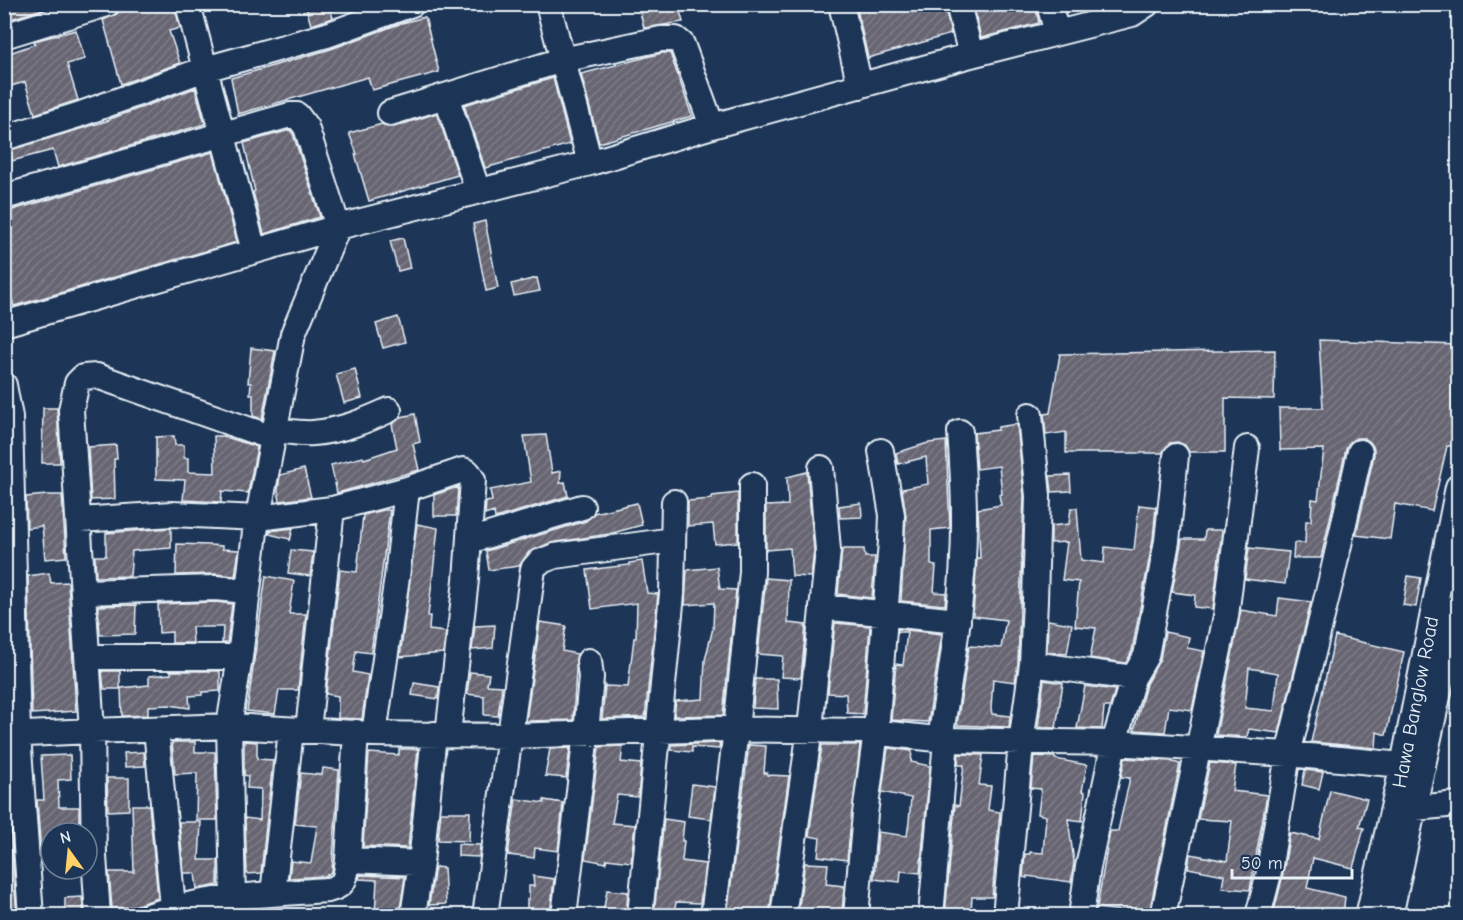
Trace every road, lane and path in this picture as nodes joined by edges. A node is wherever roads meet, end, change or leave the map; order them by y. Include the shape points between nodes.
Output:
1 (107, 4) edge
2 (188, 4) edge
3 (412, 4) edge
4 (548, 4) edge
5 (841, 4) edge
6 (958, 4) edge
7 (1049, 4) edge
8 (1146, 5) edge
9 (1057, 33) junction
10 (4, 36) edge
11 (971, 55) junction
12 (562, 60) junction
13 (205, 69) junction
14 (860, 86) junction
15 (446, 96) junction
16 (390, 113) dead end
17 (711, 126) junction
18 (222, 134) junction
19 (4, 138) edge
20 (590, 163) junction
21 (478, 192) junction
22 (4, 197) edge
23 (338, 227) junction
24 (254, 251) junction
25 (4, 324) edge
26 (4, 386) edge
27 (389, 410) dead end
28 (1030, 415) dead end
29 (960, 432) dead end
30 (274, 434) junction
31 (1247, 448) dead end
32 (881, 452) dead end
33 (1360, 452) dead end
34 (1176, 456) dead end
35 (821, 468) dead end
36 (752, 485) dead end
37 (1458, 487) edge
38 (407, 489) junction
39 (674, 502) dead end
40 (582, 507) dead end
41 (332, 509) junction
42 (258, 518) junction
43 (79, 520) junction
44 (673, 540) junction
45 (469, 541) junction
46 (84, 591) junction
47 (247, 591) junction
48 (1458, 605) edge
49 (822, 608) junction
50 (885, 614) junction
51 (958, 621) junction
52 (88, 657) junction
53 (240, 657) junction
54 (589, 661) dead end
55 (1032, 664) junction
56 (1133, 678) junction
57 (229, 726) junction
58 (156, 729) junction
59 (810, 729) junction
60 (299, 730) junction
61 (736, 730) junction
62 (92, 731) junction
63 (876, 731) junction
64 (659, 732) junction
65 (365, 733) junction
66 (441, 734) junction
67 (586, 734) junction
68 (11, 735) edge
69 (510, 736) junction
70 (943, 739) junction
71 (1021, 742) junction
72 (1114, 743) junction
73 (1198, 748) junction
74 (1288, 754) junction
75 (1413, 766) junction
76 (1458, 804) edge
77 (1415, 808) junction
78 (348, 860) junction
79 (421, 863) junction
80 (273, 894) junction
81 (233, 897) junction
82 (173, 907) junction
83 (32, 915) edge
84 (98, 915) edge
85 (148, 915) edge
86 (413, 915) edge
87 (485, 915) edge
88 (564, 915) edge
89 (640, 915) edge
90 (713, 915) edge
91 (783, 915) edge
92 (856, 915) edge
93 (931, 915) edge
94 (1005, 915) edge
95 (1082, 915) edge
96 (1163, 915) edge
97 (1258, 915) edge
98 (1368, 915) edge
99 (1390, 915) edge

1 - 10 street
2 - 13 street
3 - 13 street via 327,35
4 - 12 street
5 - 14 street
6 - 11 street
7 - 9 street
8 - 9 street via 1132,14
9 - 11 street
11 - 14 street
12 - 15 street
12 - 17 street via 676,39 682,44
12 - 20 street
13 - 18 street
13 - 19 street
14 - 17 street
15 - 16 street
15 - 21 street
17 - 20 street
18 - 22 street
18 - 23 street via 290,115 302,120
18 - 24 street
20 - 21 street
21 - 23 street
23 - 24 street
23 - 30 street via 293,334
24 - 25 street
26 - 68 street via 10,417
27 - 30 street via 331,430
28 - 55 street via 1038,496
29 - 51 street via 964,515
30 - 42 street
30 - 43 street via 97,376 83,377 77,383 71,410
31 - 73 street via 1226,616
32 - 50 street via 892,515
33 - 74 street
34 - 56 street via 1167,541 1146,656
35 - 49 street via 828,550
36 - 61 street via 752,572
37 - 75 street, Hawa Banglow Road
38 - 41 street
38 - 45 street via 463,470 468,472 473,480
38 - 65 street via 397,577
39 - 44 street
40 - 45 street
41 - 42 street
41 - 60 street
42 - 43 street via 172,514
42 - 47 street
43 - 46 street
44 - 64 street
44 - 69 street via 555,556 533,569
45 - 66 street
46 - 47 street
46 - 52 street
47 - 53 street
48 - 75 street, Hawa Banglow Road
49 - 50 street
49 - 59 street
50 - 51 street
50 - 63 street
51 - 70 street
52 - 53 street
52 - 62 street
53 - 57 street
54 - 67 street
55 - 56 street
55 - 71 street
56 - 72 street
57 - 58 street
57 - 60 street
57 - 81 street
58 - 62 street
58 - 82 street
59 - 61 street
59 - 63 street
59 - 91 street
60 - 65 street
60 - 80 street
61 - 64 street
61 - 90 street
62 - 68 street
62 - 84 street
63 - 70 street
63 - 92 street
64 - 67 street
64 - 89 street
65 - 66 street
65 - 78 street
66 - 69 street
66 - 79 street
67 - 69 street
67 - 88 street
68 - 83 street
69 - 87 street
70 - 71 street
70 - 93 street
71 - 72 street
71 - 94 street
72 - 73 street
72 - 95 street
73 - 74 street
73 - 96 street
74 - 75 street
74 - 97 street
75 - 77 street, Hawa Banglow Road
75 - 98 street, Hawa Banglow Road
76 - 77 street
77 - 99 street, Hawa Banglow Road
78 - 79 street
78 - 80 street via 345,881 339,887
79 - 86 street
80 - 81 street
81 - 82 street
82 - 85 street

